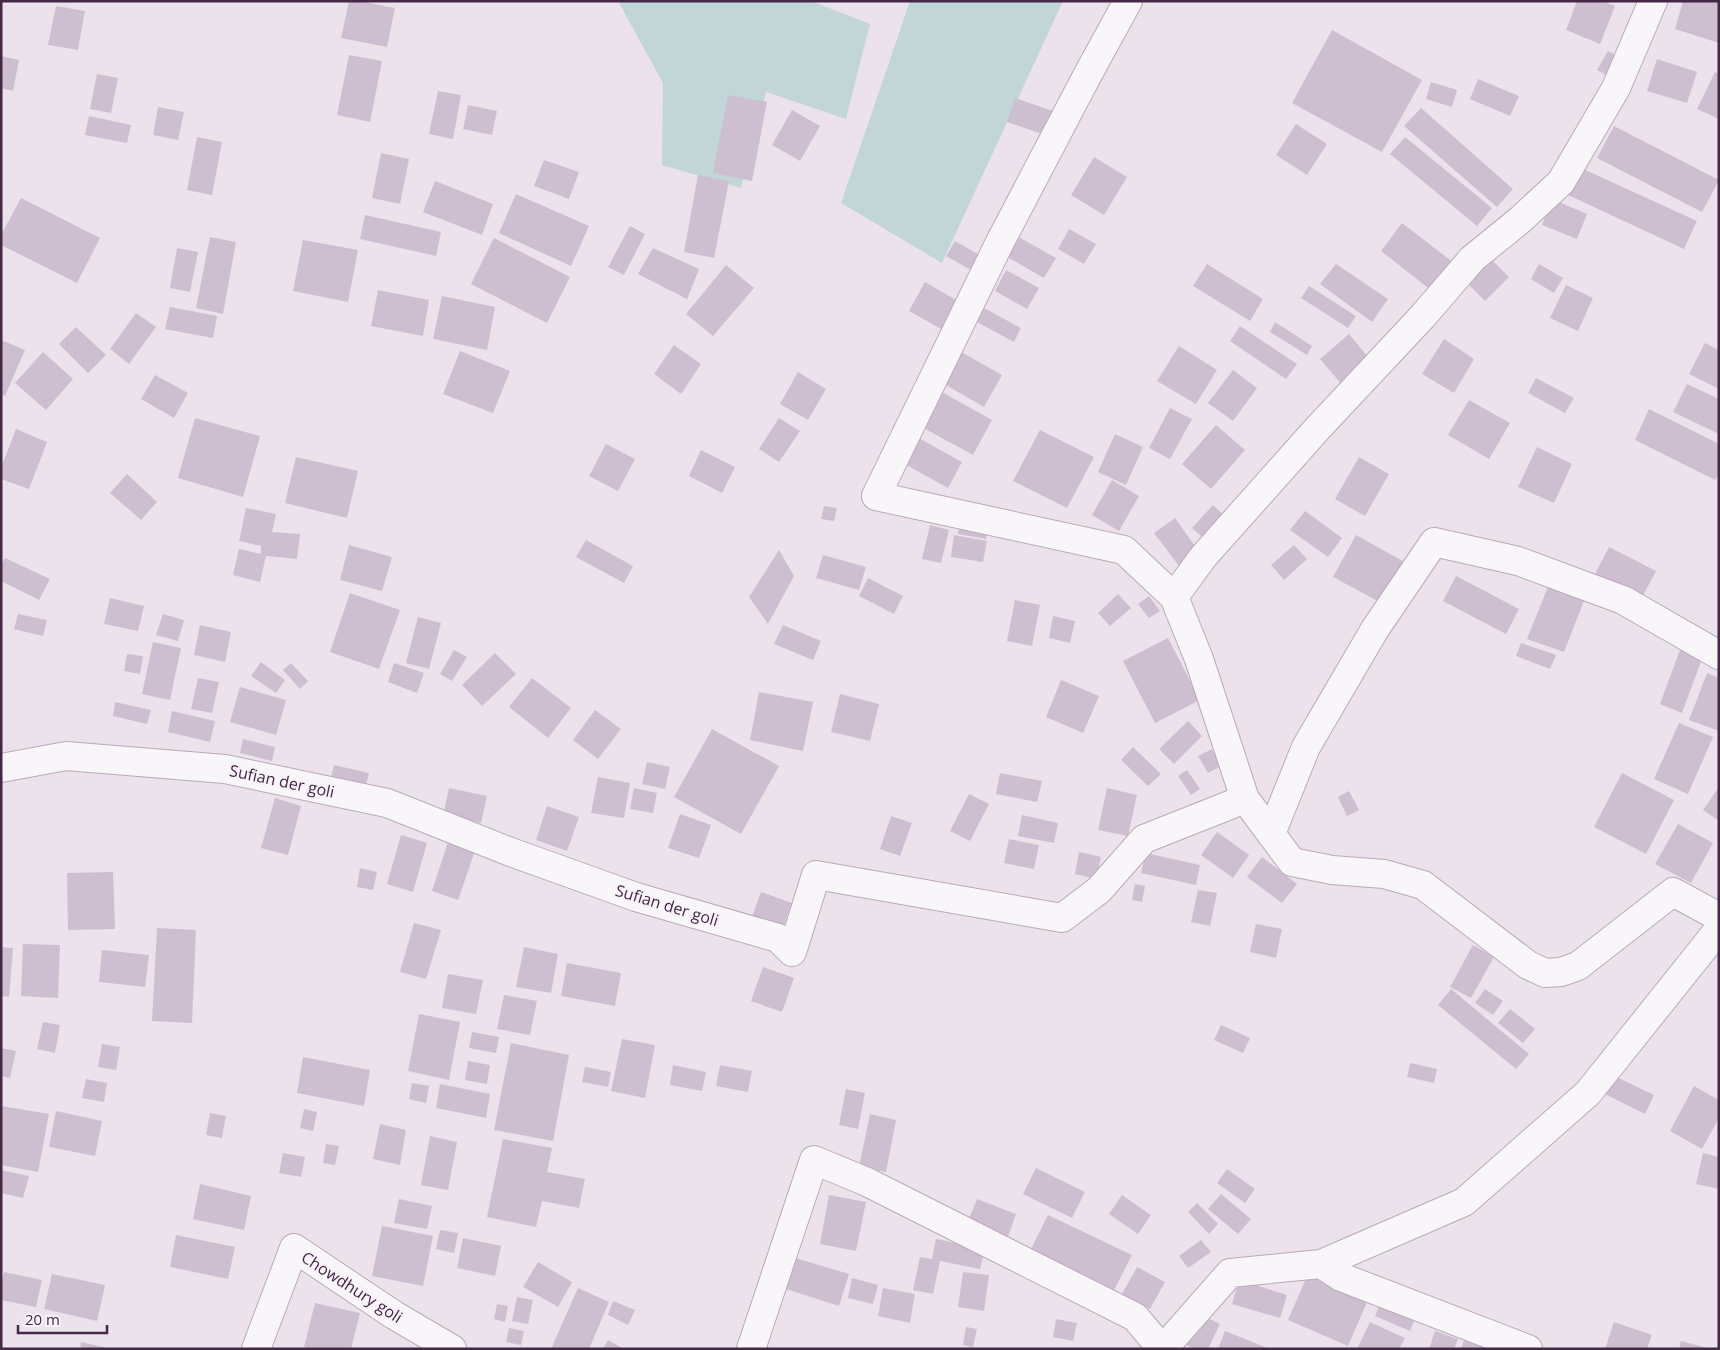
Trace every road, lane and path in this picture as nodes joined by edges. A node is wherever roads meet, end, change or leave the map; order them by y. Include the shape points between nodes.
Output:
1 (1128, 1) edge
2 (1653, 1) edge
3 (1174, 597) junction
4 (1719, 655) edge
5 (1, 768) edge
6 (1245, 799) junction
7 (1271, 834) junction
8 (1719, 917) edge
9 (1719, 929) edge
10 (1321, 1264) junction
11 (256, 1349) edge
12 (452, 1349) edge
13 (751, 1349) edge
14 (1162, 1349) edge
15 (1528, 1349) edge

1 - 3 street via 999,244 876,496 1124,550
2 - 3 street via 1616,88 1561,182 1472,260 1209,550
3 - 6 street via 1199,659
4 - 7 street via 1623,600 1518,561 1434,542 1375,629 1306,747
5 - 6 street, Sufian der goli via 66,756 225,768 387,803 636,897 778,938 792,952 816,875 1062,918 1099,890 1144,839
6 - 7 street
7 - 8 street via 1292,862 1332,870 1384,874 1423,885 1508,951 1545,973 1578,966 1673,892
9 - 10 street via 1588,1093 1464,1202
10 - 14 street via 1230,1273
10 - 15 street via 1341,1277
11 - 12 street, Chowdhury goli via 294,1248 394,1315
13 - 14 street via 814,1160 876,1186 1135,1317

